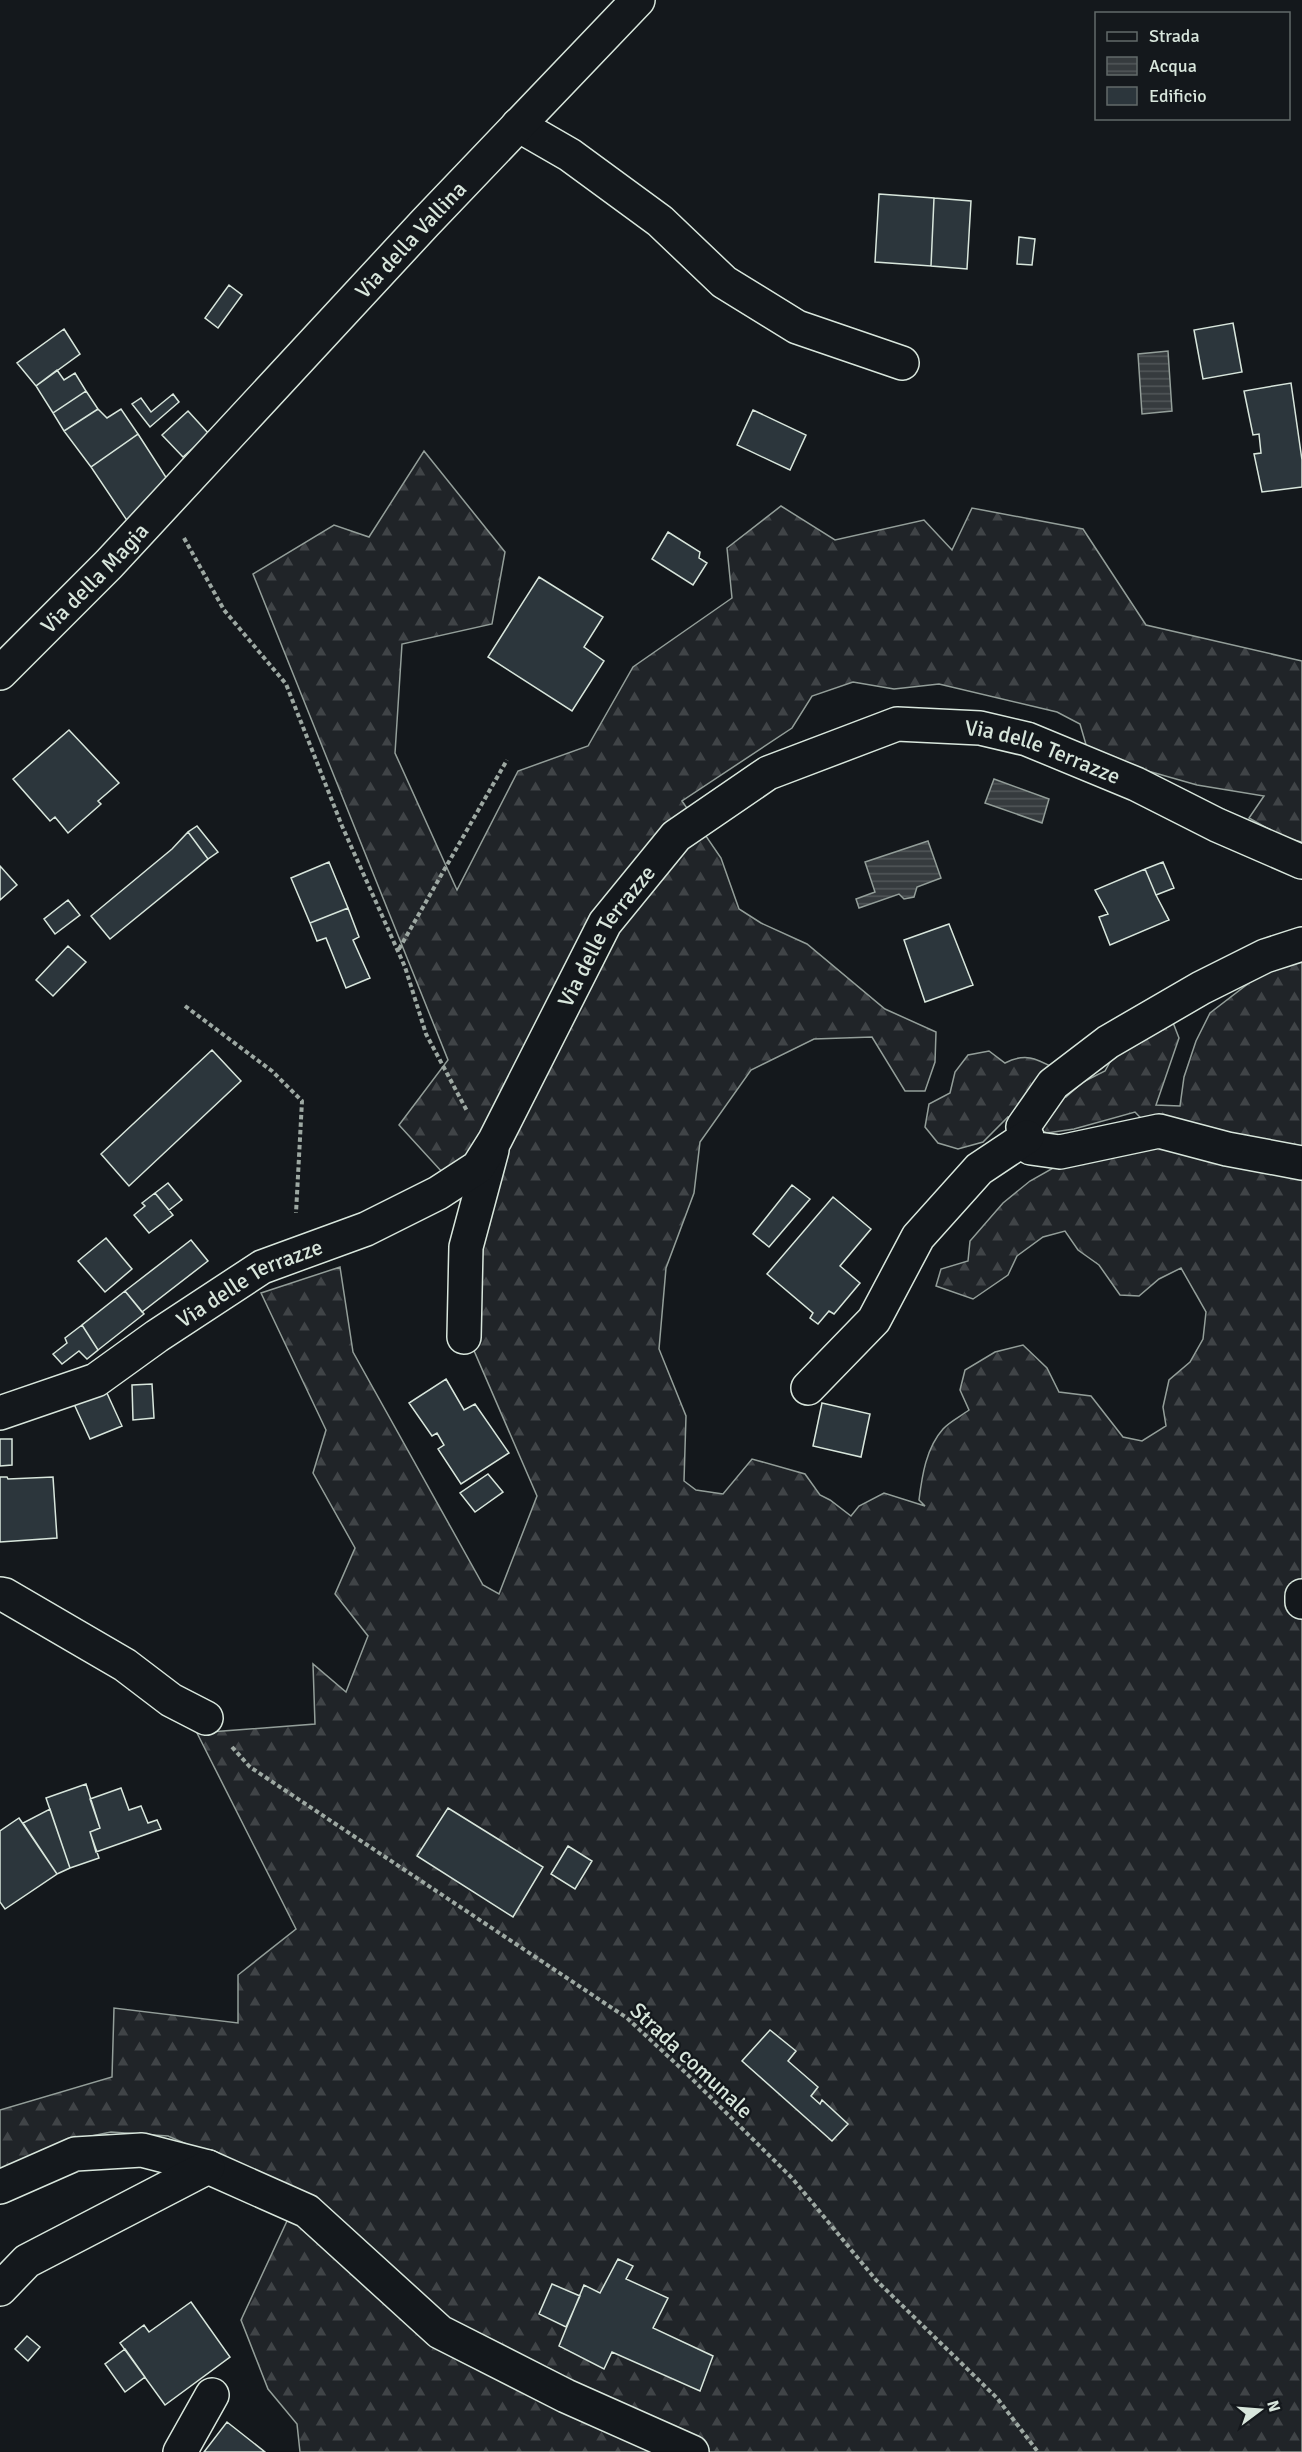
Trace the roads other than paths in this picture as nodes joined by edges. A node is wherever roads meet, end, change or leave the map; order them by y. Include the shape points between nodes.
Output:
1 (638, 0) edge
2 (518, 125) junction
3 (903, 363) dead end
4 (187, 481) joint
5 (0, 673) edge
6 (1302, 862) edge
7 (1302, 944) edge
8 (1027, 1137) junction
9 (495, 1140) junction
10 (1302, 1163) edge
11 (464, 1337) dead end
12 (808, 1388) dead end
13 (0, 1413) edge
14 (0, 1594) edge
15 (1302, 1596) edge
16 (1302, 1602) edge
17 (206, 1718) road end
18 (208, 2167) junction
19 (0, 2187) edge
20 (0, 2289) edge
21 (212, 2395) dead end
22 (180, 2452) edge
23 (692, 2452) edge

1 - 2 street, Via della Vallina
2 - 3 street via 570,155 660,221 724,282 797,327
2 - 4 street, Via della Vallina
4 - 5 street, Via della Magia
6 - 9 street, Via delle Terrazze via 1136,784 1027,739 980,728 897,724 768,773 676,836 605,923
7 - 8 street via 1265,956 1201,988 1108,1042 1053,1084 1023,1126
8 - 10 street via 1031,1148 1060,1152 1160,1131
8 - 12 street via 979,1168 918,1237 874,1320
9 - 11 street via 466,1247
9 - 13 street, Via delle Terrazze via 478,1167 438,1193 366,1230 262,1267 96,1380
14 - 17 street via 125,1665 171,1700
15 - 16 street
18 - 19 street via 142,2150 75,2154
18 - 20 street via 27,2261
18 - 23 street via 307,2211 440,2332 566,2396
21 - 22 street

